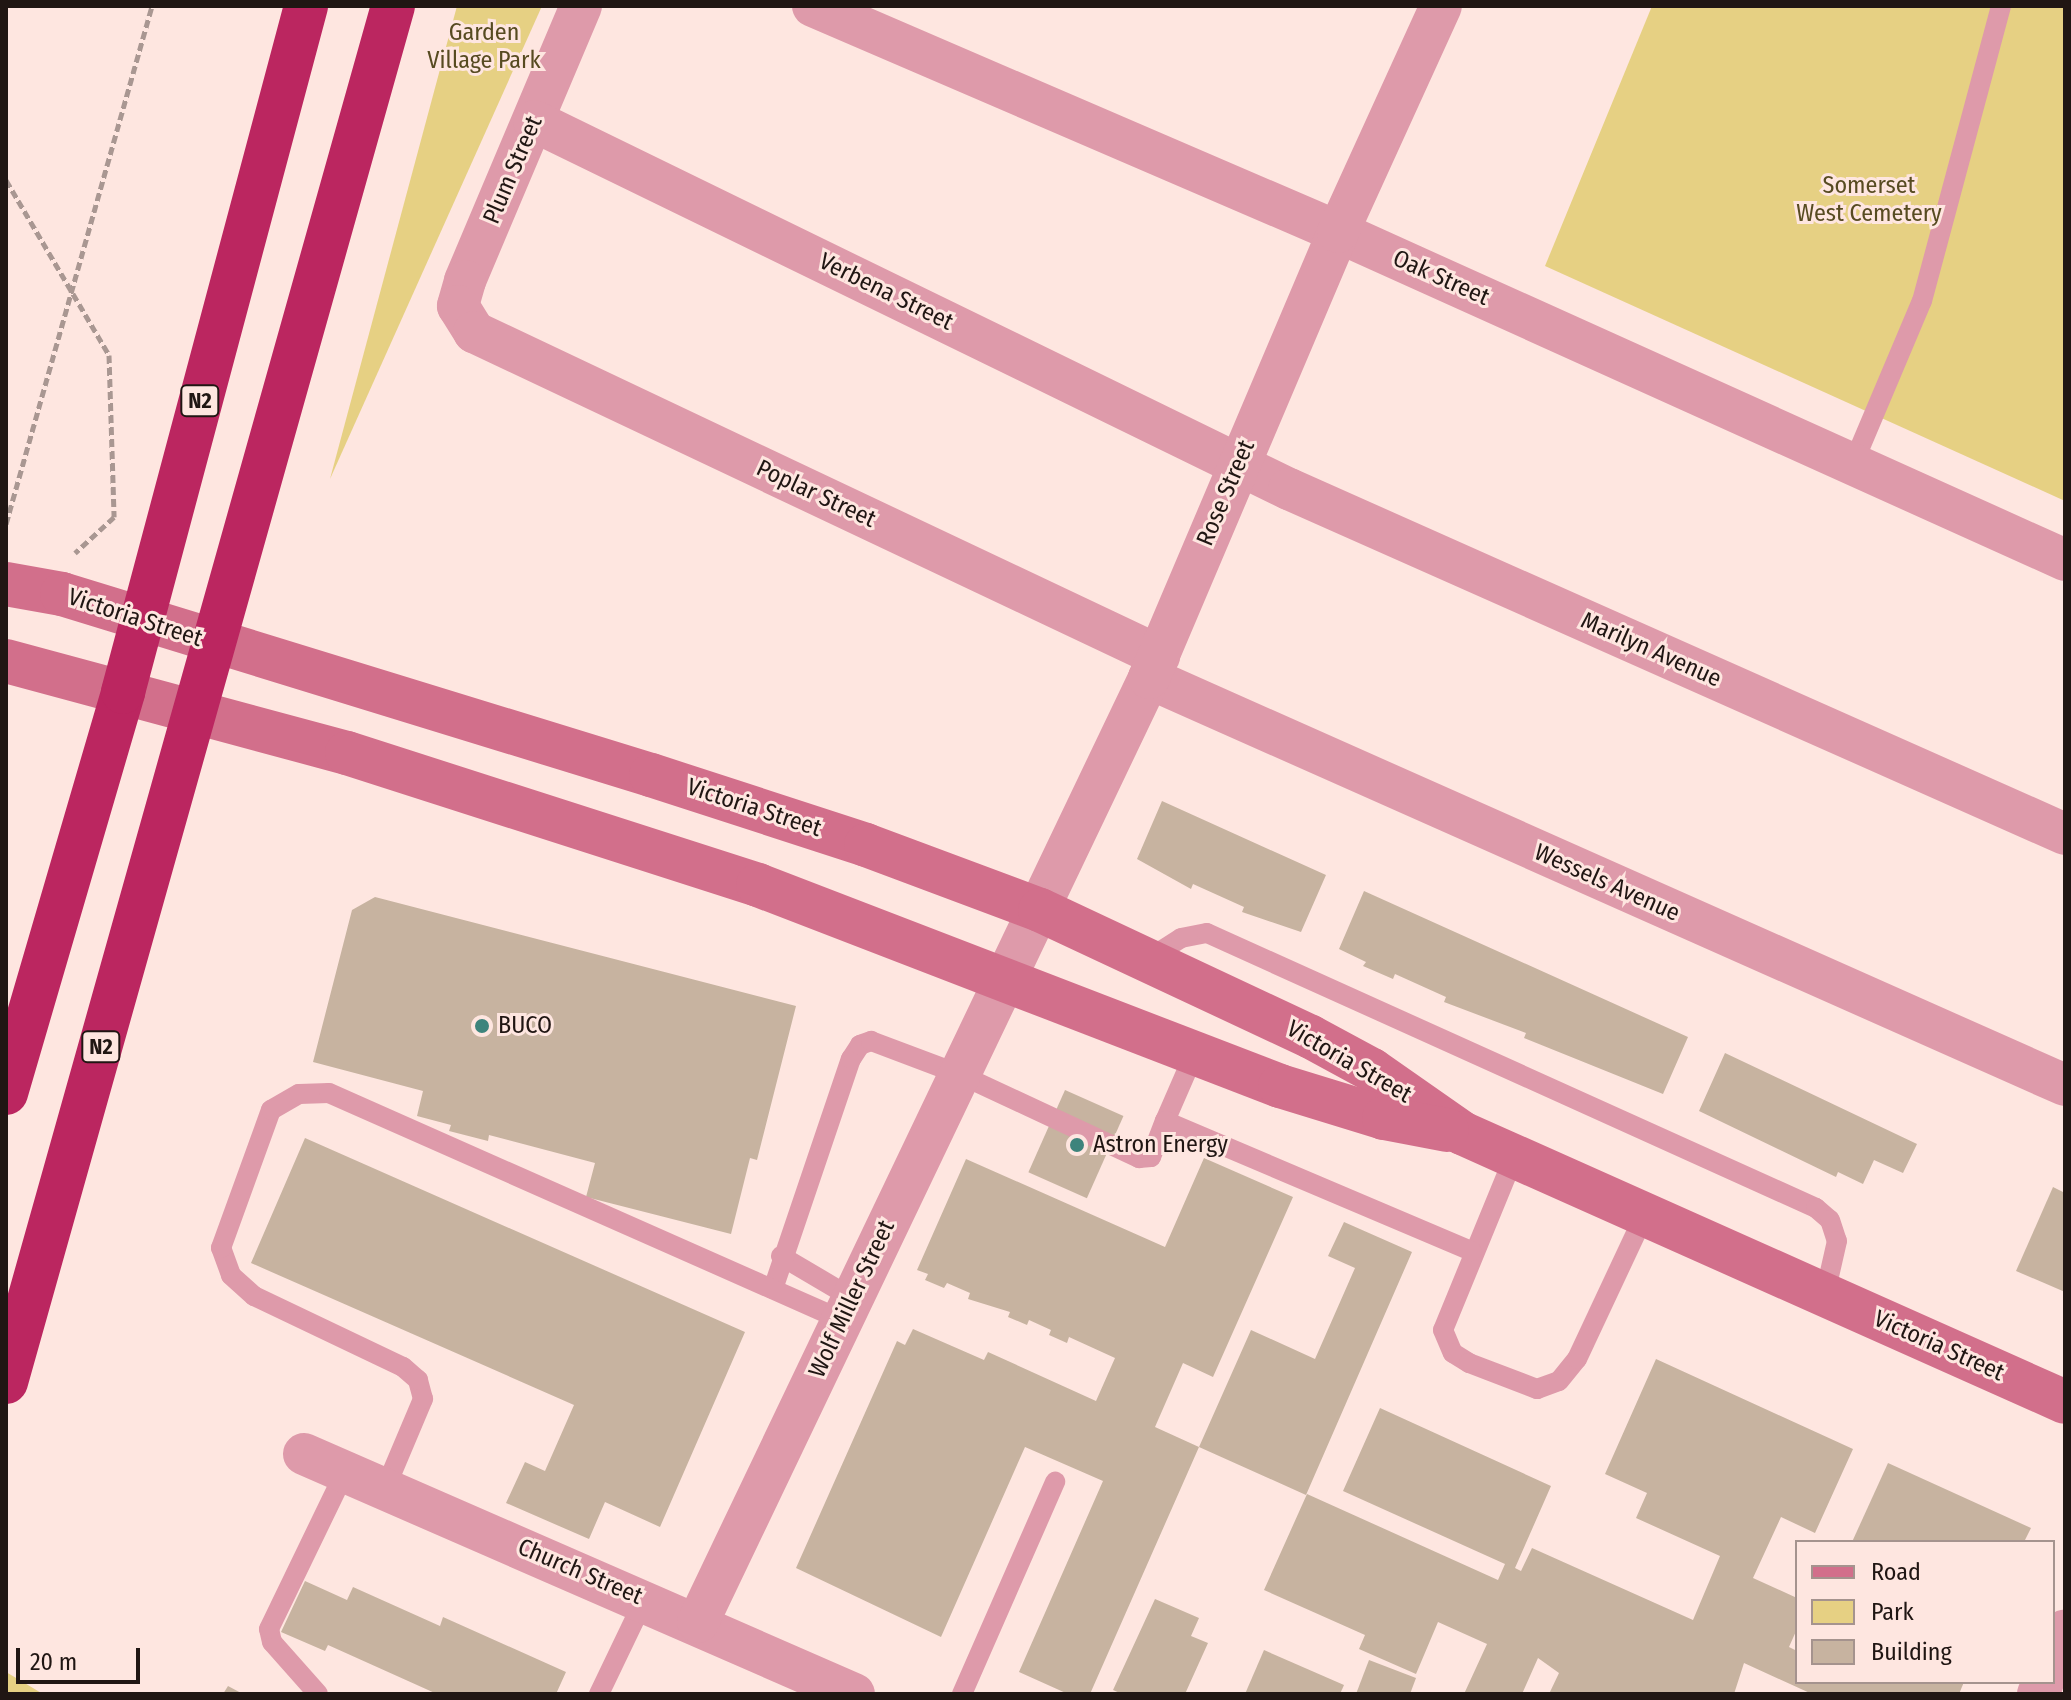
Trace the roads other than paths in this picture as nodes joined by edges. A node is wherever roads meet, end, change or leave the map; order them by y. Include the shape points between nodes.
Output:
1 (306, 6) edge
2 (393, 6) edge
3 (581, 6) edge
4 (813, 6) edge
5 (1441, 6) edge
6 (2001, 6) edge
7 (534, 121) junction
8 (1338, 232) junction
9 (474, 332) joint
10 (1238, 463) junction
11 (1853, 464) junction
12 (2065, 560) edge
13 (6, 584) edge
14 (141, 619) junction
15 (215, 643) junction
16 (6, 661) edge
17 (1154, 667) junction
18 (123, 692) junction
19 (197, 712) junction
20 (2065, 834) edge
21 (1040, 910) junction
22 (1147, 960) junction
23 (1006, 976) junction
24 (1195, 1052) junction
25 (959, 1074) junction
26 (2065, 1085) edge
27 (6, 1093) edge
28 (1165, 1121) junction
29 (1462, 1133) junction
30 (1514, 1157) junction
31 (1644, 1216) junction
32 (1472, 1251) junction
33 (781, 1256) junction
34 (773, 1289) junction
35 (1825, 1294) junction
36 (847, 1309) junction
37 (6, 1382) edge
38 (2065, 1402) edge
39 (304, 1454) dead end
40 (345, 1472) junction
41 (1055, 1482) dead end
42 (385, 1489) junction
43 (644, 1600) junction
44 (698, 1622) junction
45 (2065, 1630) edge
46 (2055, 1653) edge
47 (318, 1694) edge
48 (599, 1694) edge
49 (854, 1694) edge
50 (962, 1694) edge

1 - 14 highway, N2
2 - 15 highway, N2
3 - 7 street, Plum Street
4 - 8 street, Oak Street
5 - 8 street, Rose Street
6 - 11 lane via 1922,301
7 - 9 street, Plum Street via 465,281 458,306
7 - 10 street, Verbena Street
8 - 10 street, Rose Street
8 - 11 street, Oak Street
9 - 17 street, Poplar Street
10 - 17 street, Rose Street
10 - 20 street, Marilyn Avenue
11 - 12 street, Oak Street
13 - 14 main road, Victoria Street via 62,594
14 - 15 main road, Victoria Street
14 - 18 highway, N2
15 - 19 highway, N2
15 - 21 main road, Victoria Street via 665,779
16 - 18 main road, Victoria Street
17 - 21 street, Rose Street
17 - 26 street, Wessels Avenue
18 - 19 main road, Victoria Street
18 - 27 highway, N2
19 - 23 main road, Victoria Street via 347,753 758,885
19 - 37 highway, N2
21 - 22 main road, Victoria Street
21 - 23 street, Rose Street
22 - 29 main road, Victoria Street via 1372,1070
22 - 35 lane via 1181,938 1207,933 1816,1208 1830,1220 1837,1241
23 - 24 main road, Victoria Street
23 - 25 street, Wolf Miller Street
24 - 28 lane
24 - 29 main road, Victoria Street via 1352,1109
25 - 28 lane via 1139,1158 1151,1157
25 - 33 lane via 871,1041 860,1045
25 - 36 street, Wolf Miller Street
28 - 32 lane
29 - 30 main road, Victoria Street
30 - 31 main road, Victoria Street
30 - 32 lane
31 - 32 lane via 1577,1359 1549,1389 1469,1363 1446,1344 1446,1315
31 - 35 main road, Victoria Street
33 - 34 lane
33 - 36 lane
34 - 36 lane
34 - 42 lane via 329,1093 299,1094 271,1110 221,1248 231,1275 254,1296 403,1367 418,1380 423,1399
35 - 38 main road, Victoria Street
36 - 44 street, Wolf Miller Street
39 - 40 street, Church Street
40 - 42 street, Church Street
40 - 47 lane via 269,1629 272,1642
41 - 50 lane
42 - 43 street, Church Street
43 - 44 street, Church Street
43 - 48 lane
44 - 49 street, Church Street
45 - 46 street

